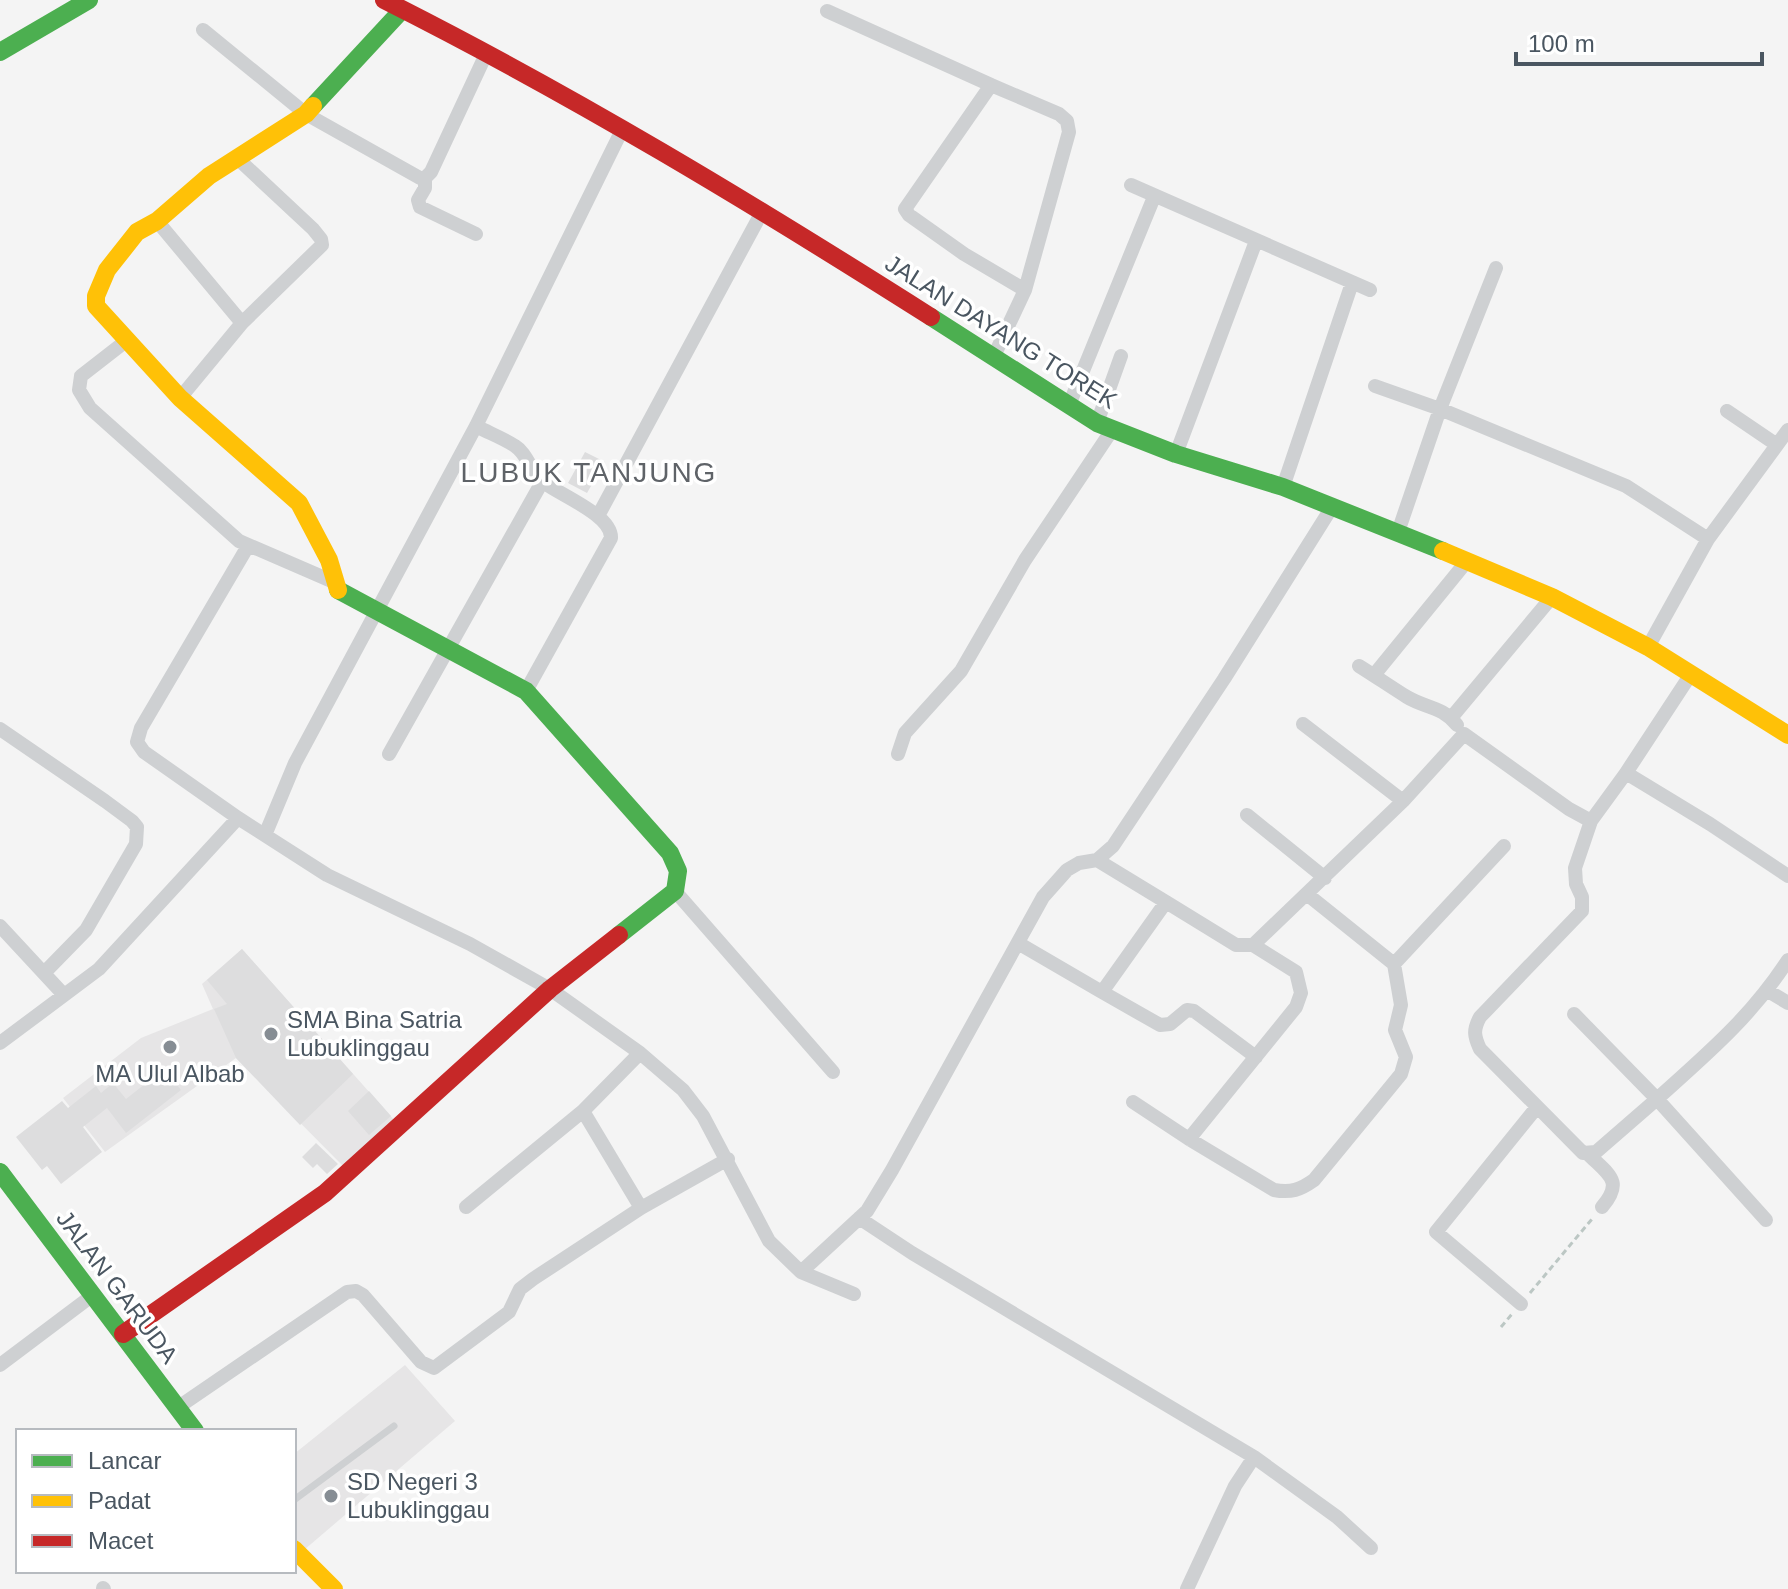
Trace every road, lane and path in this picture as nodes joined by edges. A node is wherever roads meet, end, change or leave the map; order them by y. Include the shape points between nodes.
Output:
1 (89, 0) edge
2 (384, 0) edge
3 (402, 10) junction
4 (827, 11) dead end
5 (203, 30) dead end
6 (0, 52) edge
7 (487, 52) junction
8 (991, 85) junction
9 (306, 114) junction
10 (622, 130) junction
11 (237, 158) junction
12 (425, 178) junction
13 (1131, 185) dead end
14 (1154, 197) junction
15 (763, 210) junction
16 (157, 221) junction
17 (476, 234) dead end
18 (1256, 241) junction
19 (1496, 268) dead end
20 (1352, 283) junction
21 (1025, 290) junction
22 (1370, 290) dead end
23 (242, 323) junction
24 (126, 341) junction
25 (994, 356) junction
26 (1121, 356) dead end
27 (1375, 386) dead end
28 (180, 398) junction
29 (1069, 405) junction
30 (1440, 409) junction
31 (1727, 411) dead end
32 (476, 426) junction
33 (1105, 426) junction
34 (1788, 430) edge
35 (1777, 445) junction
36 (1176, 454) junction
37 (542, 482) junction
38 (1283, 487) junction
39 (1332, 507) junction
40 (598, 516) junction
41 (1398, 532) junction
42 (1708, 539) junction
43 (248, 546) junction
44 (1467, 561) junction
45 (334, 582) junction
46 (1552, 597) junction
47 (375, 611) junction
48 (1648, 647) junction
49 (449, 648) junction
50 (1359, 666) dead end
51 (1691, 674) junction
52 (1374, 675) junction
53 (526, 691) junction
54 (1451, 718) junction
55 (1303, 724) dead end
56 (0, 729) edge
57 (1464, 734) junction
58 (1788, 735) edge
59 (389, 754) dead end
60 (898, 754) dead end
61 (1626, 773) junction
62 (1403, 801) junction
63 (1247, 815) dead end
64 (238, 818) junction
65 (1591, 821) junction
66 (265, 835) junction
67 (1504, 846) dead end
68 (1097, 860) junction
69 (1788, 876) edge
70 (1325, 878) junction
71 (675, 891) junction
72 (1308, 895) junction
73 (1166, 902) junction
74 (0, 926) edge
75 (1018, 943) junction
76 (1253, 945) junction
77 (1788, 960) edge
78 (1394, 964) junction
79 (45, 972) junction
80 (550, 989) junction
81 (1768, 991) junction
82 (1102, 992) junction
83 (64, 995) junction
84 (1788, 1003) edge
85 (1574, 1014) dead end
86 (0, 1043) edge
87 (640, 1053) junction
88 (1256, 1057) junction
89 (833, 1072) dead end
90 (1657, 1099) junction
91 (1133, 1102) dead end
92 (1537, 1107) junction
93 (583, 1111) junction
94 (1189, 1139) junction
95 (1589, 1155) junction
96 (728, 1159) junction
97 (0, 1172) edge
98 (466, 1207) dead end
99 (1602, 1207) joint
100 (641, 1208) junction
101 (859, 1218) junction
102 (1766, 1220) dead end
103 (801, 1272) junction
104 (854, 1294) dead end
105 (93, 1295) junction
106 (1521, 1304) junction
107 (1501, 1327) dead end
108 (123, 1334) junction
109 (0, 1365) edge
110 (177, 1408) junction
111 (394, 1426) dead end
112 (193, 1429) edge
113 (1254, 1457) junction
114 (296, 1499) edge
115 (1371, 1548) dead end
116 (296, 1551) edge
117 (334, 1589) edge
118 (1187, 1589) edge

1 - 6 main road
2 - 3 main road, JALAN DAYANG TOREK
3 - 7 main road, JALAN DAYANG TOREK
3 - 9 main road
4 - 8 street
5 - 9 street
7 - 10 main road, JALAN DAYANG TOREK
7 - 12 street
8 - 21 street via 1059,114 1069,132
8 - 21 street via 905,209 964,254
9 - 11 main road
9 - 12 street
10 - 15 main road, JALAN DAYANG TOREK
10 - 32 street
11 - 16 main road
11 - 23 street via 313,229 322,245
12 - 17 street via 420,207
13 - 14 street
14 - 18 street
14 - 29 street
15 - 25 main road, JALAN DAYANG TOREK
15 - 40 street
16 - 23 street
16 - 24 main road via 134,233 94,298
18 - 20 street
18 - 36 street
19 - 30 street
20 - 22 street
20 - 38 street
21 - 25 street
23 - 28 street
24 - 28 main road
24 - 43 street via 81,376 79,390 90,408
25 - 29 main road, JALAN DAYANG TOREK
26 - 33 street
27 - 30 street
28 - 45 main road via 299,503 329,560
29 - 33 main road, JALAN DAYANG TOREK
30 - 41 street
30 - 42 street via 1626,486
31 - 35 street
32 - 37 street via 518,447
32 - 47 street
33 - 36 main road, JALAN DAYANG TOREK
33 - 60 street via 961,671 905,733
34 - 35 street
35 - 42 street
36 - 38 main road, JALAN DAYANG TOREK
37 - 40 street
37 - 49 street
38 - 39 main road, JALAN DAYANG TOREK
39 - 41 main road, JALAN DAYANG TOREK
39 - 68 street via 1113,846
40 - 53 street via 608,525 611,538
41 - 44 main road, JALAN DAYANG TOREK
42 - 48 street
43 - 45 street
43 - 64 street via 137,742
44 - 46 main road, JALAN DAYANG TOREK
44 - 52 street
45 - 47 main road via 340,593
46 - 48 main road, JALAN DAYANG TOREK
46 - 54 street
47 - 49 main road
47 - 66 street via 295,763
48 - 51 main road, JALAN DAYANG TOREK
49 - 53 main road
49 - 59 street
50 - 52 street
51 - 58 main road, JALAN DAYANG TOREK
51 - 61 street
52 - 54 street
53 - 71 main road via 678,863
54 - 57 street
55 - 62 street
56 - 79 street via 137,827 136,844 86,930
57 - 62 street
57 - 65 street
61 - 65 street
61 - 69 street
62 - 70 street
63 - 70 street
64 - 66 street
64 - 83 street via 120,948
65 - 92 street via 1575,868 1582,911 1474,1028 1480,1049
66 - 80 street via 327,875
67 - 78 street
68 - 73 street
68 - 75 street via 1067,870 1043,897
70 - 72 street
71 - 80 main road
71 - 89 street
72 - 76 street
72 - 78 street
73 - 76 street via 1236,945
73 - 82 street
74 - 79 street
75 - 82 street
75 - 101 street via 892,1170
76 - 88 street via 1296,972 1301,993
77 - 81 street
78 - 94 street via 1401,1005 1395,1030 1406,1057 1401,1074 1314,1180 1300,1190 1274,1190
79 - 83 street
80 - 87 street
80 - 108 main road via 325,1193
81 - 84 street
81 - 90 street via 1740,1024
82 - 88 street via 1160,1025 1194,1011
83 - 86 street
85 - 90 street
87 - 93 street
87 - 96 street via 683,1090
88 - 94 street
90 - 95 street
90 - 102 street
91 - 94 street
92 - 95 street
92 - 106 street via 1436,1232
93 - 98 street
93 - 100 street
95 - 99 street via 1614,1185
96 - 100 street
96 - 103 street via 769,1241
97 - 105 main road, JALAN GARUDA
99 - 106 path
100 - 110 street via 520,1289 509,1312 434,1368 421,1362 363,1295 347,1292
101 - 103 street
101 - 113 street
103 - 104 street
105 - 108 main road, JALAN GARUDA
105 - 109 street
106 - 107 path
108 - 110 main road, JALAN GARUDA
110 - 112 main road, JALAN GARUDA
111 - 114 lane
113 - 115 street
113 - 118 street
116 - 117 main road

